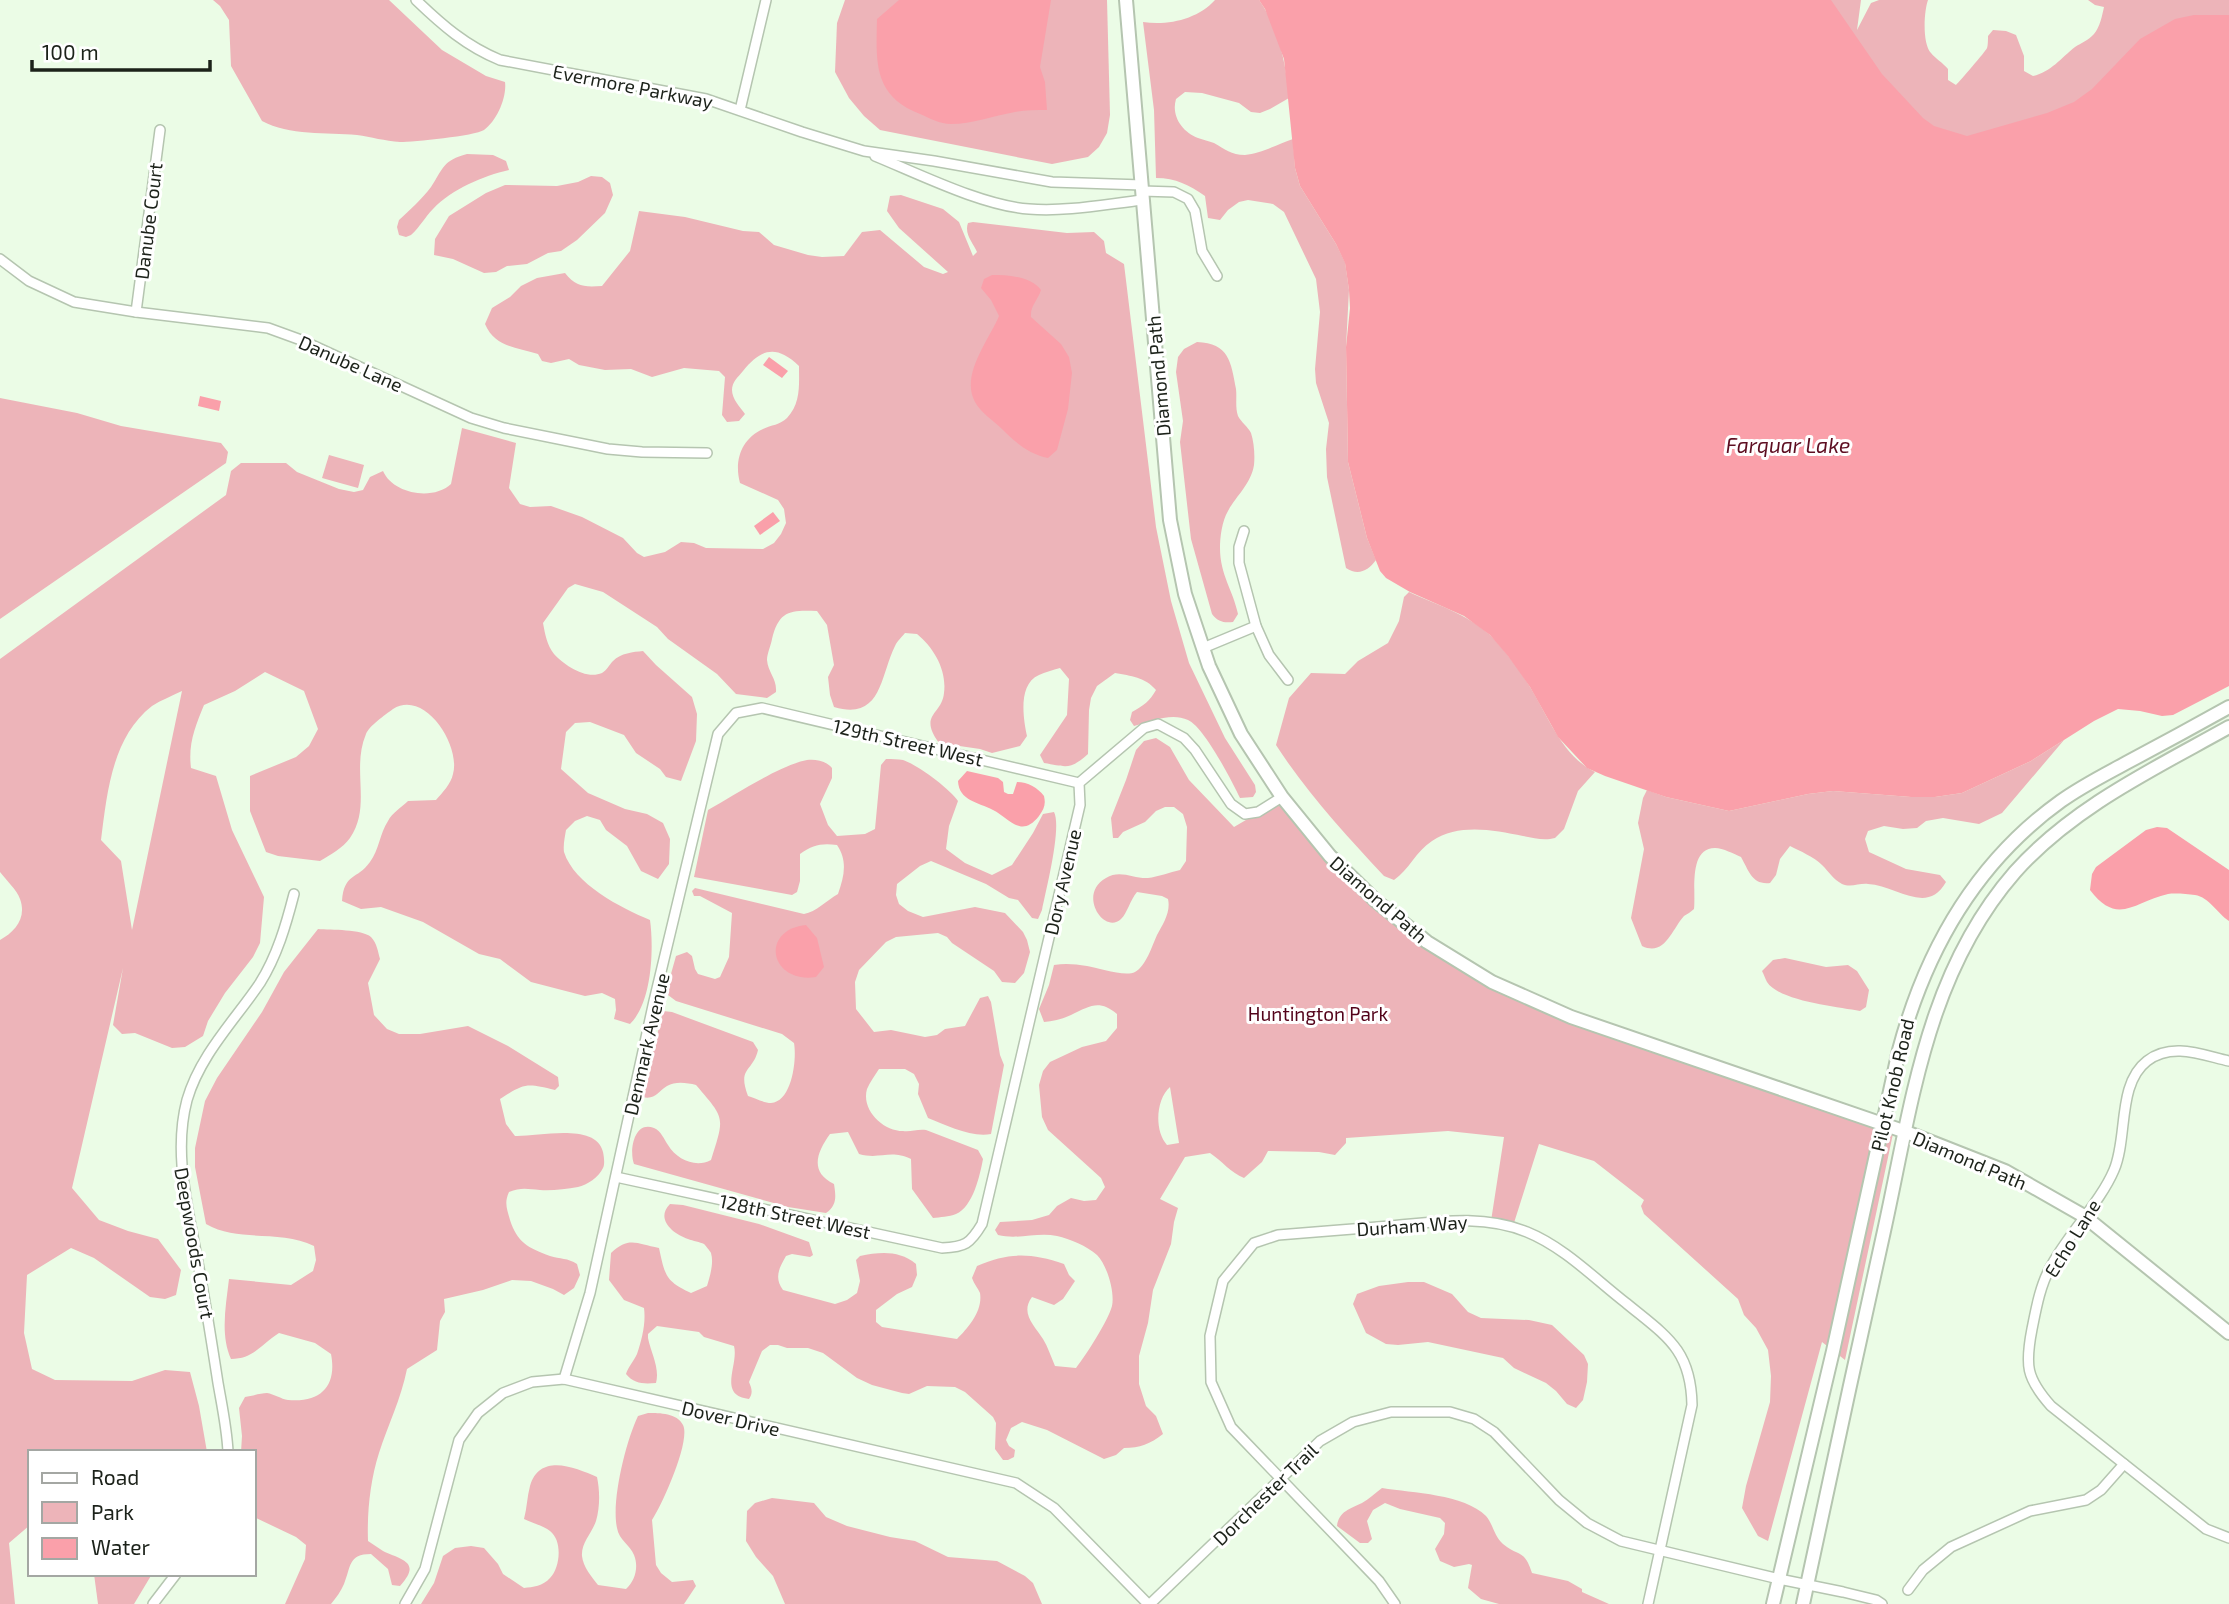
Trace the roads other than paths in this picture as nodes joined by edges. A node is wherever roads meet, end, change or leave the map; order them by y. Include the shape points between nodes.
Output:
1 (416, 0) edge
2 (766, 0) edge
3 (1126, 0) edge
4 (740, 110) junction
5 (160, 130) dead end
6 (864, 151) junction
7 (1142, 192) junction
8 (0, 259) edge
9 (1217, 276) dead end
10 (136, 312) junction
11 (707, 453) dead end
12 (1244, 531) dead end
13 (1256, 626) junction
14 (1203, 648) junction
15 (1288, 680) dead end
16 (2229, 707) edge
17 (736, 713) joint
18 (2229, 727) edge
19 (1079, 783) junction
20 (1282, 797) junction
21 (294, 894) dead end
22 (2229, 1061) edge
23 (1882, 1125) junction
24 (1906, 1132) junction
25 (616, 1177) junction
26 (2084, 1216) junction
27 (972, 1240) joint
28 (2229, 1333) edge
29 (564, 1379) junction
30 (228, 1450) edge
31 (2124, 1464) junction
32 (1279, 1479) junction
33 (2229, 1538) edge
34 (1660, 1550) junction
35 (174, 1576) edge
36 (1779, 1579) junction
37 (1807, 1585) junction
38 (1908, 1590) dead end
39 (153, 1604) edge
40 (405, 1604) edge
41 (1149, 1604) edge
42 (1395, 1604) edge
43 (1648, 1604) edge
44 (1773, 1604) edge
45 (1803, 1604) edge
46 (1882, 1604) edge

1 - 4 street, Evermore Parkway via 457,37 500,60 706,99
2 - 4 street
3 - 7 main road, Diamond Path
4 - 6 street, Evermore Parkway
5 - 10 street, Danube Court
6 - 7 street, Evermore Parkway
6 - 7 street, Evermore Parkway via 952,187 1030,209 1079,208
7 - 9 street via 1176,192 1188,199 1195,211 1202,251
7 - 14 main road, Diamond Path via 1170,520 1185,594
8 - 10 street, Danube Lane via 59,296
10 - 11 street, Danube Lane via 268,328 471,418 504,428 608,449
12 - 13 street via 1239,563
13 - 14 street
13 - 15 street via 1266,650
14 - 20 main road, Diamond Path via 1241,734
16 - 23 main road, Pilot Knob Road via 2062,800 1993,863 1961,906 1925,969 1907,1017
17 - 19 street, 129th Street West via 762,708
17 - 25 street, Denmark Avenue via 718,734
18 - 24 main road, Pilot Knob Road via 2085,810 2036,851 2001,890 1969,938 1938,1002
19 - 20 street via 1144,728 1158,724 1184,738 1231,804 1245,814 1258,812
19 - 27 street, Dory Avenue via 1080,805 982,1224
20 - 23 main road, Diamond Path via 1330,856 1376,901 1427,942 1492,982 1571,1017
21 - 30 street, Deepwoods Court via 273,957 200,1071 183,1121 182,1177
22 - 26 street, Echo Lane via 2178,1050 2158,1054 2142,1065 2127,1097 2117,1163
23 - 24 main road, Diamond Path
23 - 36 main road, Pilot Knob Road
24 - 26 main road, Diamond Path via 2005,1171
24 - 37 main road, Pilot Knob Road
25 - 27 street, 128th Street West via 942,1248
25 - 29 street, Denmark Avenue via 590,1293
26 - 28 main road, Diamond Path
26 - 31 street, Echo Lane via 2049,1269 2037,1304 2027,1363 2036,1388 2051,1406
29 - 40 street, Dover Drive via 532,1382 503,1393 478,1413 459,1440 425,1569
29 - 41 street, Dover Drive via 1016,1483 1054,1508
31 - 33 street, Echo Lane via 2206,1530
31 - 38 street via 2086,1500 2030,1511 1951,1546
32 - 34 street, Dorchester Trail via 1320,1441 1353,1422 1391,1412 1450,1412 1474,1419 1494,1432 1587,1523 1621,1541
32 - 34 street, Durham Way via 1231,1427 1211,1382 1210,1336 1223,1281 1254,1244 1278,1235 1459,1220 1495,1222 1528,1232 1557,1249 1665,1335 1685,1360 1692,1405
32 - 41 street, Dorchester Trail
32 - 42 street, Durham Way via 1379,1581
34 - 36 street, Dorchester Trail
34 - 43 street, Durham Way
35 - 39 street
36 - 37 street, Dorchester Trail
36 - 44 main road, Pilot Knob Road
37 - 45 main road, Pilot Knob Road
37 - 46 street, Dorchester Trail

